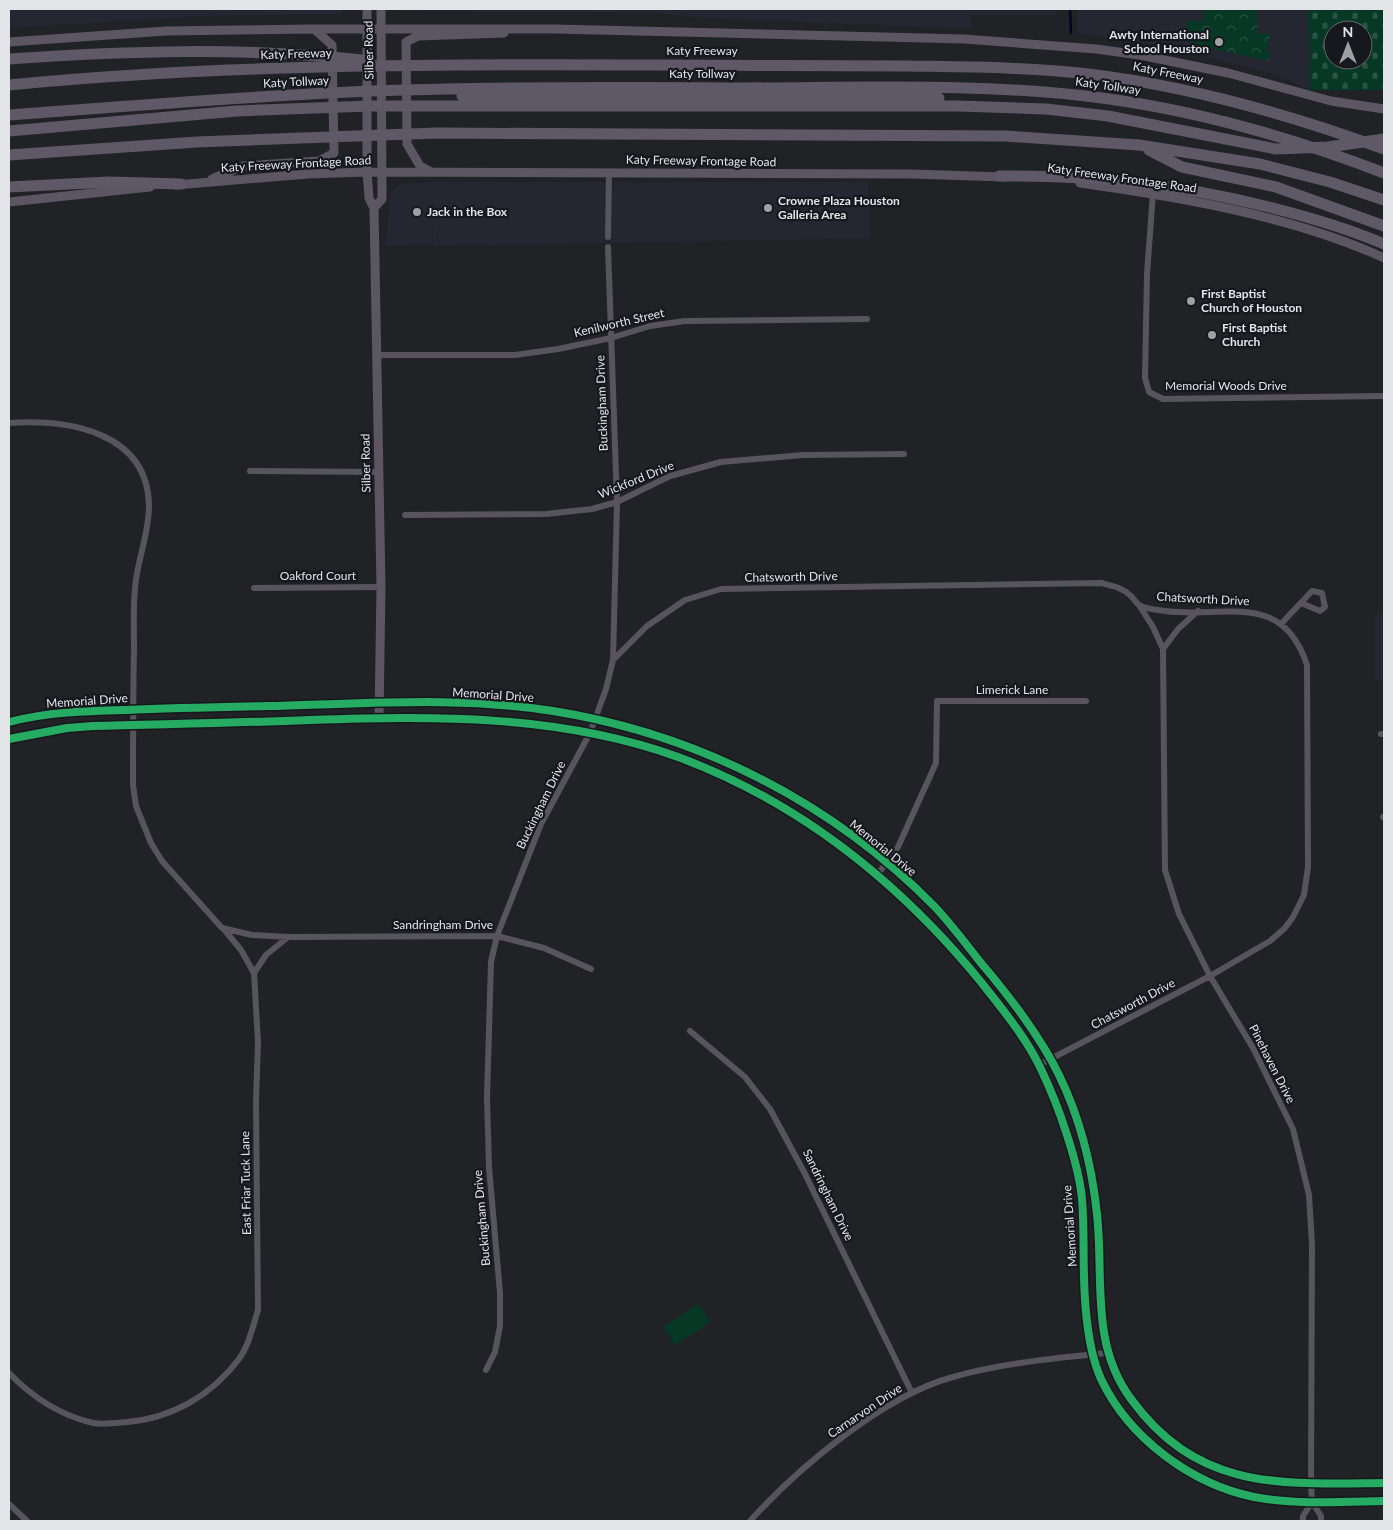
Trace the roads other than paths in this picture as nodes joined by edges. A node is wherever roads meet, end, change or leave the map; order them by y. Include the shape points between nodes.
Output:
1 (367, 9) edge
2 (381, 9) edge
3 (313, 29) junction
4 (367, 29) junction
5 (382, 29) junction
6 (554, 29) junction
7 (9, 42) edge
8 (9, 59) edge
9 (410, 65) junction
10 (9, 85) edge
11 (436, 97) junction
12 (307, 101) junction
13 (958, 102) junction
14 (1384, 109) edge
15 (9, 115) edge
16 (9, 132) edge
17 (1384, 132) edge
18 (1384, 139) edge
19 (1139, 145) junction
20 (1384, 149) edge
21 (9, 155) edge
22 (367, 172) junction
23 (382, 172) junction
24 (431, 172) junction
25 (609, 172) junction
26 (1384, 173) edge
27 (999, 176) junction
28 (205, 182) junction
29 (181, 184) junction
30 (9, 187) edge
31 (1153, 193) junction
32 (1384, 200) edge
33 (9, 202) edge
34 (374, 208) junction
35 (1384, 226) edge
36 (608, 237) dead end
37 (1384, 244) edge
38 (608, 247) dead end
39 (1384, 258) edge
40 (867, 319) dead end
41 (611, 338) junction
42 (377, 355) junction
43 (1384, 396) edge
44 (9, 423) edge
45 (904, 454) dead end
46 (250, 472) dead end
47 (379, 472) junction
48 (617, 502) junction
49 (405, 515) dead end
50 (381, 587) junction
51 (254, 588) dead end
52 (1301, 603) dead end
53 (1139, 606) junction
54 (1198, 611) junction
55 (1281, 624) junction
56 (1163, 650) junction
57 (613, 660) junction
58 (1086, 700) dead end
59 (379, 704) junction
60 (230, 707) junction
61 (133, 710) junction
62 (379, 718) junction
63 (596, 719) junction
64 (9, 722) edge
65 (230, 723) junction
66 (133, 725) junction
67 (590, 733) junction
68 (9, 739) edge
69 (753, 774) junction
70 (746, 787) junction
71 (886, 863) junction
72 (878, 874) junction
73 (222, 928) junction
74 (497, 936) junction
75 (288, 937) junction
76 (591, 969) dead end
77 (254, 974) junction
78 (1210, 976) junction
79 (690, 1031) dead end
80 (1051, 1060) junction
81 (1039, 1065) junction
82 (1090, 1168) junction
83 (1077, 1171) junction
84 (1107, 1353) junction
85 (1093, 1354) junction
86 (486, 1370) dead end
87 (9, 1373) edge
88 (912, 1393) junction
89 (1384, 1483) edge
90 (1311, 1484) junction
91 (1384, 1501) edge
92 (1312, 1502) junction
93 (9, 1504) edge
94 (27, 1521) edge
95 (750, 1521) edge
96 (1303, 1521) edge
97 (1321, 1521) edge

1 - 4 main road, Silber Road
2 - 5 main road, Silber Road
3 - 4 main road
3 - 7 main road via 166,31
3 - 28 main road via 332,45 334,153 319,161 243,166
4 - 5 main road
4 - 22 main road, Silber Road
5 - 6 main road
5 - 23 main road, Silber Road
6 - 14 main road via 964,39 1096,48 1228,73 1331,101
6 - 24 main road via 409,39 405,46 407,144 420,166
8 - 9 highway via 137,52 308,54
9 - 10 highway, Katy Freeway via 194,71
9 - 20 highway, Katy Freeway via 954,67 1060,71 1149,83 1242,103 1322,126
11 - 12 highway
11 - 13 highway
11 - 26 highway, Katy Tollway via 537,87 972,89 1075,95 1161,107 1231,123 1308,145
12 - 15 highway via 166,104
12 - 16 highway via 229,112
13 - 17 highway via 1020,100 1092,106 1284,142 1321,141
13 - 18 highway via 1108,116 1276,149 1328,148
19 - 21 highway via 979,135 436,133 196,142
19 - 32 highway via 1260,164
19 - 35 highway via 1182,167 1276,187
22 - 23 main road, Katy Freeway Frontage Road
22 - 28 main road, Katy Freeway Frontage Road
22 - 34 main road, Silber Road via 369,198
23 - 24 main road, Katy Freeway Frontage Road
23 - 34 main road, Silber Road via 382,200
24 - 25 main road, Katy Freeway Frontage Road
25 - 27 main road, Katy Freeway Frontage Road
25 - 36 street
27 - 31 main road, Katy Freeway Frontage Road
27 - 37 highway via 1106,178 1176,187 1314,218
28 - 29 main road, Katy Freeway Frontage Road
29 - 30 highway via 109,182
29 - 33 main road, Katy Freeway Frontage Road
31 - 39 main road, Katy Freeway Frontage Road via 1286,224
31 - 43 street, Memorial Woods Drive via 1147,274 1145,378 1149,392 1163,399
34 - 42 main road, Silber Road
38 - 41 street, Buckingham Drive
40 - 41 street, Kenilworth Street via 686,321 650,326
41 - 42 street, Kenilworth Street via 515,355
41 - 48 street, Buckingham Drive
42 - 47 main road, Silber Road
44 - 61 street, East Friar Tuck Lane via 80,427 98,432 131,456 141,474 148,491 149,506 135,588
45 - 48 street, Wickford Drive via 803,455 720,462 670,476
46 - 47 street
47 - 50 main road, Silber Road
48 - 49 street, Wickford Drive via 592,509 546,514
48 - 57 street, Buckingham Drive
50 - 51 street, Oakford Court
50 - 59 main road, Silber Road
52 - 55 street
53 - 54 street, Chatsworth Drive via 1166,611
53 - 56 street, Pinehaven Drive
53 - 57 street, Chatsworth Drive via 1120,588 1101,583 721,590 685,600 647,626
54 - 55 street, Chatsworth Drive via 1254,612
54 - 56 street via 1178,629
55 - 78 street, Chatsworth Drive via 1300,644 1307,665 1308,867 1304,895 1286,928
56 - 78 street, Pinehaven Drive via 1165,870 1180,914
57 - 63 street, Buckingham Drive
58 - 71 street, Limerick Lane via 937,701 936,763 898,847
59 - 60 main road, Memorial Drive
59 - 62 main road, Silber Road
59 - 63 main road, Memorial Drive via 510,706
60 - 61 main road, Memorial Drive
60 - 65 main road
61 - 64 main road, Memorial Drive via 69,712
61 - 66 street, East Friar Tuck Lane
62 - 65 main road, Memorial Drive
62 - 67 main road, Memorial Drive via 493,719
63 - 67 street, Buckingham Drive
63 - 69 main road, Memorial Drive via 682,743
65 - 66 main road, Memorial Drive
66 - 68 main road, Memorial Drive via 68,728
66 - 73 street, East Friar Tuck Lane via 136,806 151,843 172,874
67 - 70 main road, Memorial Drive via 680,758
67 - 74 street, Buckingham Drive via 541,824
69 - 70 main road
69 - 71 main road, Memorial Drive via 815,810
70 - 72 main road, Memorial Drive via 833,840
71 - 72 street
71 - 80 main road, Memorial Drive via 936,908 999,984
72 - 81 main road, Memorial Drive via 952,946 997,1002
73 - 75 street, Sandringham Drive via 252,935
73 - 77 street, East Friar Tuck Lane via 242,950
74 - 75 street, Sandringham Drive
74 - 76 street, Sandringham Drive via 544,948
74 - 86 street, Buckingham Drive via 491,962 487,1098 500,1326 495,1352
75 - 77 street via 266,955
77 - 87 street, East Friar Tuck Lane via 258,1042 258,1310 240,1358 214,1387 183,1408 144,1421 94,1423 58,1410 28,1393
78 - 80 street, Chatsworth Drive
78 - 90 street, Pinehaven Drive via 1253,1048 1293,1129 1309,1195 1312,1245
79 - 88 street, Sandringham Drive via 744,1076 770,1109
80 - 81 street, Chatsworth Drive
80 - 82 main road, Memorial Drive via 1071,1102
81 - 83 main road, Memorial Drive via 1067,1135
82 - 83 main road
82 - 84 main road, Memorial Drive via 1098,1217 1099,1307
83 - 85 main road, Memorial Drive via 1082,1198 1085,1307
84 - 85 street, Carnarvon Drive
84 - 90 main road, Memorial Drive via 1133,1402 1154,1427 1190,1455 1214,1468 1253,1479
85 - 88 street, Carnarvon Drive via 1006,1365 951,1377
85 - 92 main road, Memorial Drive via 1107,1390 1129,1421 1172,1461 1215,1485 1239,1493 1281,1501
88 - 95 street, Carnarvon Drive via 837,1442
89 - 90 main road, Memorial Drive
90 - 92 street, Pinehaven Drive
91 - 92 main road, Memorial Drive
92 - 96 street
92 - 97 street
93 - 94 street

